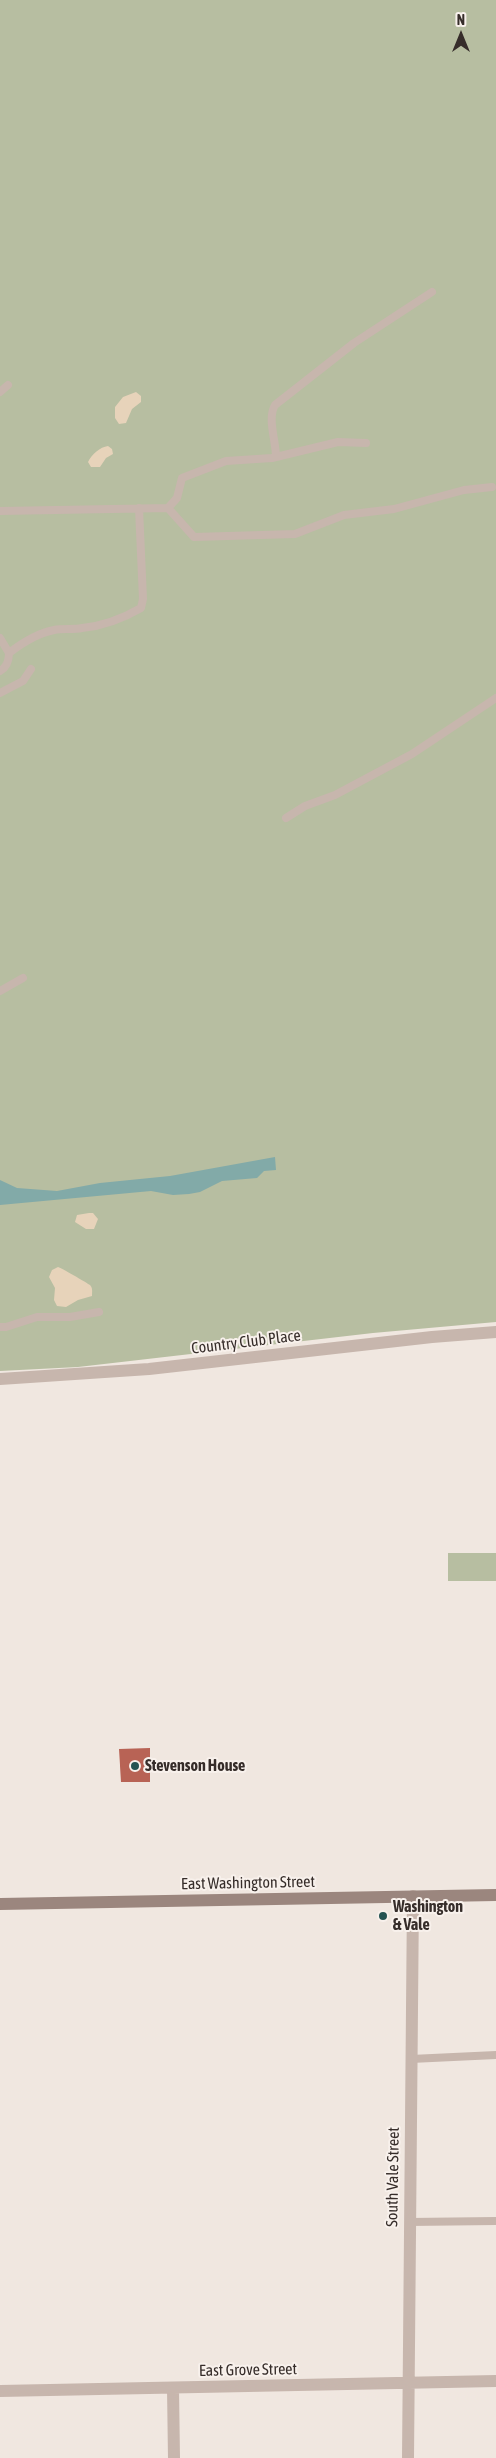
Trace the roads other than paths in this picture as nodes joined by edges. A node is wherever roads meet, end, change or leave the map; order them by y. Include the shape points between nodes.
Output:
1 (432, 292) dead end
2 (8, 386) dead end
3 (0, 392) edge
4 (366, 443) dead end
5 (276, 457) junction
6 (492, 488) dead end
7 (140, 508) junction
8 (168, 508) junction
9 (0, 511) edge
10 (0, 638) edge
11 (9, 653) junction
12 (31, 669) dead end
13 (0, 671) edge
14 (0, 693) edge
15 (496, 698) edge
16 (286, 818) dead end
17 (23, 978) dead end
18 (0, 991) edge
19 (99, 1312) dead end
20 (0, 1327) edge
21 (496, 1332) edge
22 (0, 1379) edge
23 (496, 1895) edge
24 (413, 1896) junction
25 (0, 1904) edge
26 (496, 2056) edge
27 (411, 2059) junction
28 (496, 2220) edge
29 (409, 2222) junction
30 (496, 2381) edge
31 (407, 2382) junction
32 (173, 2388) junction
33 (0, 2391) edge
34 (174, 2458) edge
35 (408, 2458) edge

1 - 5 lane via 354,343 275,405 270,415
2 - 3 lane
4 - 5 lane via 338,442
5 - 8 lane via 226,461 193,472 182,478 177,498
6 - 8 lane via 464,490 394,509 344,515 295,534 261,537 194,538
7 - 8 lane
7 - 9 lane
7 - 11 lane via 143,598 140,608 104,624 54,630 21,644
10 - 11 lane
11 - 13 lane via 9,661
12 - 14 lane via 23,681
15 - 16 lane via 420,750
17 - 18 lane
19 - 20 lane via 30,1318
21 - 22 street, Country Club Place via 149,1369
23 - 24 main road, East Washington Street
24 - 25 main road, East Washington Street
24 - 27 street, South Vale Street
26 - 27 lane
27 - 29 street, South Vale Street
28 - 29 lane
29 - 31 street, South Vale Street
30 - 31 street, East Grove Street
31 - 32 street, East Grove Street
31 - 35 street, South Vale Street
32 - 33 street, East Grove Street
32 - 34 street

